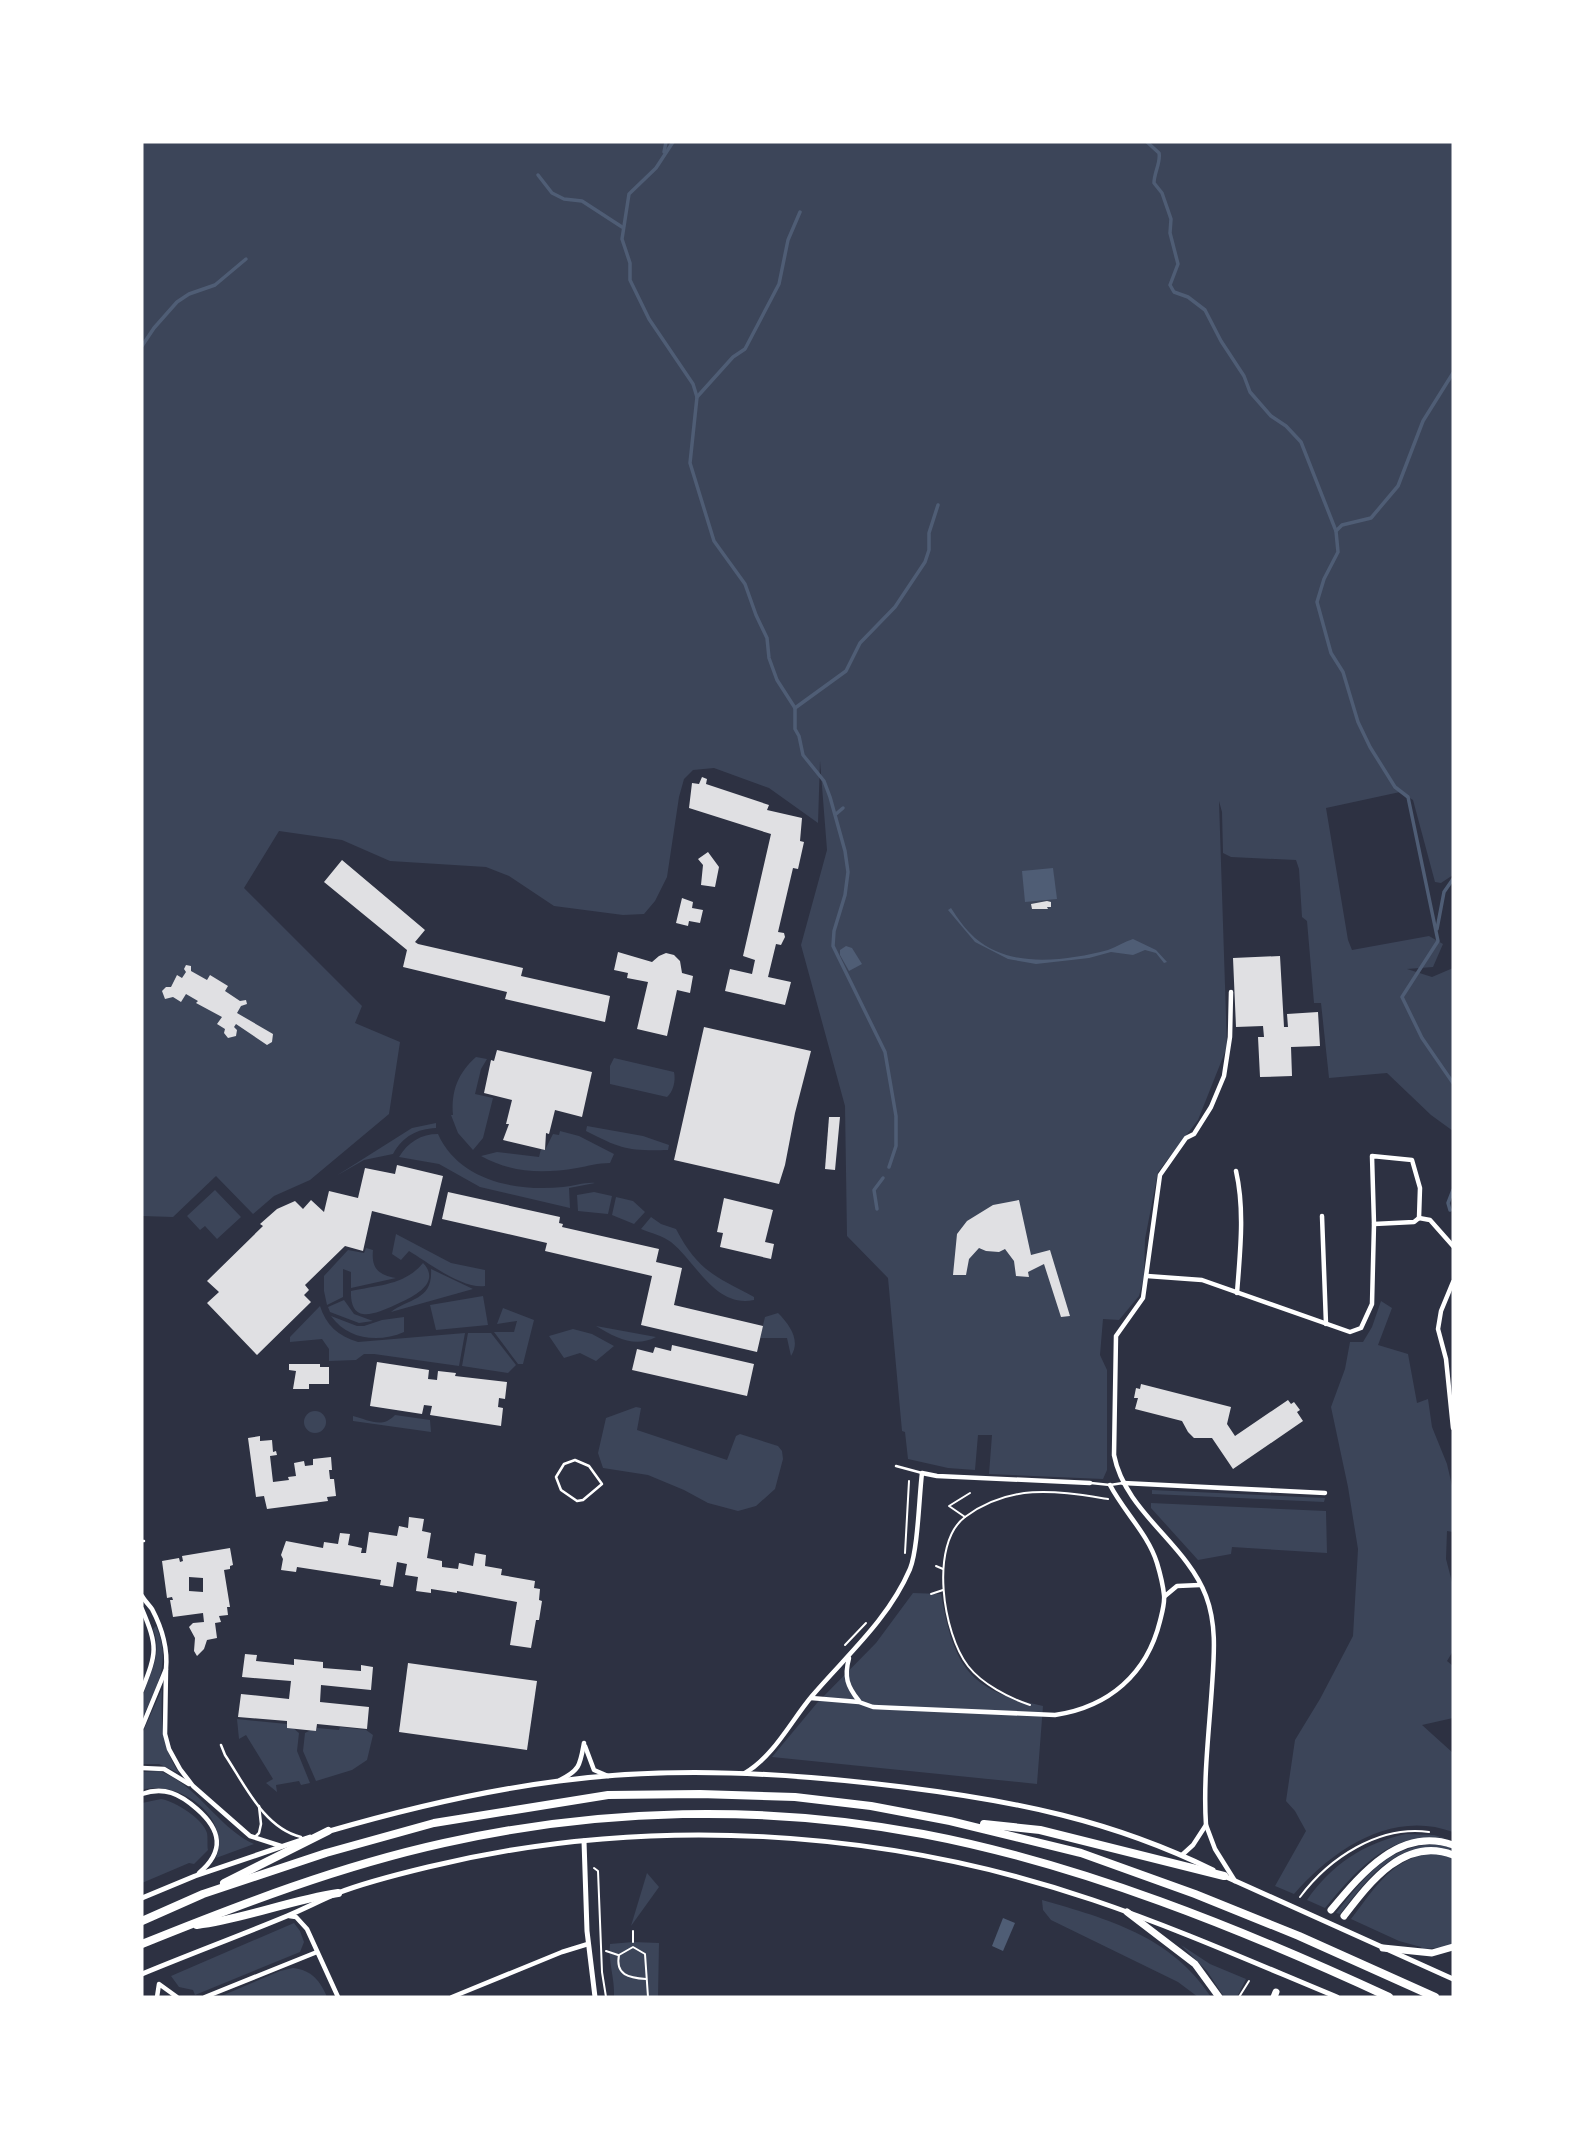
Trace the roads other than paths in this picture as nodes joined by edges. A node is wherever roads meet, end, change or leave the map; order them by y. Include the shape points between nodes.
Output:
1 (1231, 992) dead end
2 (1236, 1171) dead end
3 (1322, 1216) dead end
4 (1419, 1218) junction
5 (1374, 1224) junction
6 (1453, 1246) edge
7 (1147, 1276) junction
8 (1453, 1282) edge
9 (1237, 1293) junction
10 (1326, 1324) junction
11 (1451, 1379) edge
12 (1453, 1428) edge
13 (896, 1465) dead end
14 (922, 1473) junction
15 (1090, 1483) joint
16 (1123, 1483) junction
17 (1110, 1485) junction
18 (1325, 1493) dead end
19 (577, 1501) joint
20 (1200, 1585) junction
21 (1165, 1596) junction
22 (142, 1602) edge
23 (849, 1657) junction
24 (166, 1669) junction
25 (142, 1690) edge
26 (811, 1698) junction
27 (859, 1702) junction
28 (142, 1727) edge
29 (220, 1745) dead end
30 (142, 1768) edge
31 (745, 1773) junction
32 (608, 1776) junction
33 (558, 1781) junction
34 (193, 1786) junction
35 (142, 1794) edge
36 (259, 1807) junction
37 (950, 1821) junction
38 (1206, 1825) junction
39 (328, 1831) junction
40 (250, 1836) junction
41 (304, 1838) junction
42 (584, 1841) junction
43 (1453, 1844) edge
44 (282, 1846) junction
45 (1182, 1855) junction
46 (1453, 1855) edge
47 (195, 1876) junction
48 (1224, 1876) junction
49 (1235, 1881) junction
50 (338, 1893) junction
51 (203, 1894) junction
52 (142, 1898) edge
53 (1331, 1910) dead end
54 (1127, 1912) junction
55 (289, 1916) junction
56 (1344, 1916) dead end
57 (142, 1920) edge
58 (183, 1927) junction
59 (142, 1944) edge
60 (588, 1944) junction
61 (1453, 1947) edge
62 (1384, 1948) junction
63 (317, 1952) junction
64 (142, 1974) edge
65 (1453, 1979) edge
66 (157, 1997) edge
67 (177, 1997) edge
68 (205, 1997) edge
69 (338, 1997) edge
70 (452, 1997) edge
71 (595, 1997) edge
72 (1219, 1997) edge
73 (1337, 1997) edge
74 (1389, 1997) edge
75 (1436, 1997) edge

1 - 7 street via 1224,1076 1194,1134 1186,1138 1160,1175
2 - 9 street via 1241,1236
3 - 10 street
4 - 5 street
4 - 5 street via 1420,1188 1412,1160 1372,1156
4 - 6 street via 1430,1220
5 - 10 street via 1372,1304 1361,1328 1350,1332
7 - 9 street via 1202,1280
7 - 16 street via 1143,1298 1116,1336 1114,1455
8 - 11 street via 1438,1324
9 - 10 street
11 - 12 street
13 - 14 lane
14 - 15 street
14 - 23 street via 911,1566 892,1605
15 - 17 lane
16 - 17 lane
16 - 18 street
16 - 20 street
17 - 21 street via 1148,1542
19 - 19 lane via 566,1495 556,1477 568,1461 578,1460 589,1466 602,1484
20 - 21 street via 1177,1586
20 - 38 street via 1212,1613 1214,1636
21 - 27 street via 1147,1658 1120,1689 1074,1712 927,1710
22 - 24 street via 151,1608 162,1633
22 - 25 street via 155,1647
23 - 26 street
23 - 27 street via 845,1674
24 - 28 street
24 - 34 street via 167,1742
26 - 27 street
26 - 31 street via 759,1765
29 - 36 lane
30 - 34 street via 164,1769
31 - 32 street
31 - 45 street via 979,1797 1105,1826
32 - 33 street
32 - 33 street via 594,1770 584,1743 575,1772
33 - 39 street via 455,1799
34 - 40 street
35 - 47 street via 158,1790 179,1794 210,1822 216,1849 208,1865
36 - 40 lane via 260,1833
36 - 41 lane via 274,1824
37 - 48 highway via 1040,1830
37 - 51 highway via 795,1797 608,1796 434,1823
37 - 75 highway via 1081,1853 1195,1894
38 - 45 street
38 - 49 street
39 - 41 street
39 - 51 highway
40 - 44 street
41 - 44 street
42 - 50 street via 463,1859
42 - 54 street via 747,1836 864,1845 945,1859
42 - 60 street
43 - 53 main road via 1416,1842 1390,1851 1354,1882
44 - 47 street
45 - 48 street
46 - 56 main road via 1432,1850 1395,1862
47 - 52 street
48 - 49 street
49 - 62 street
50 - 55 street
50 - 58 highway via 229,1922
51 - 57 highway
54 - 72 main road via 1185,1955
54 - 73 street
55 - 63 street via 307,1929
55 - 64 street
58 - 59 highway
58 - 74 highway via 359,1864 514,1829 641,1815 799,1818 921,1834 1082,1875 1178,1909
60 - 70 street
60 - 71 street
61 - 62 main road via 1432,1953
62 - 65 street
63 - 68 street
63 - 69 street
66 - 67 street via 159,1984

